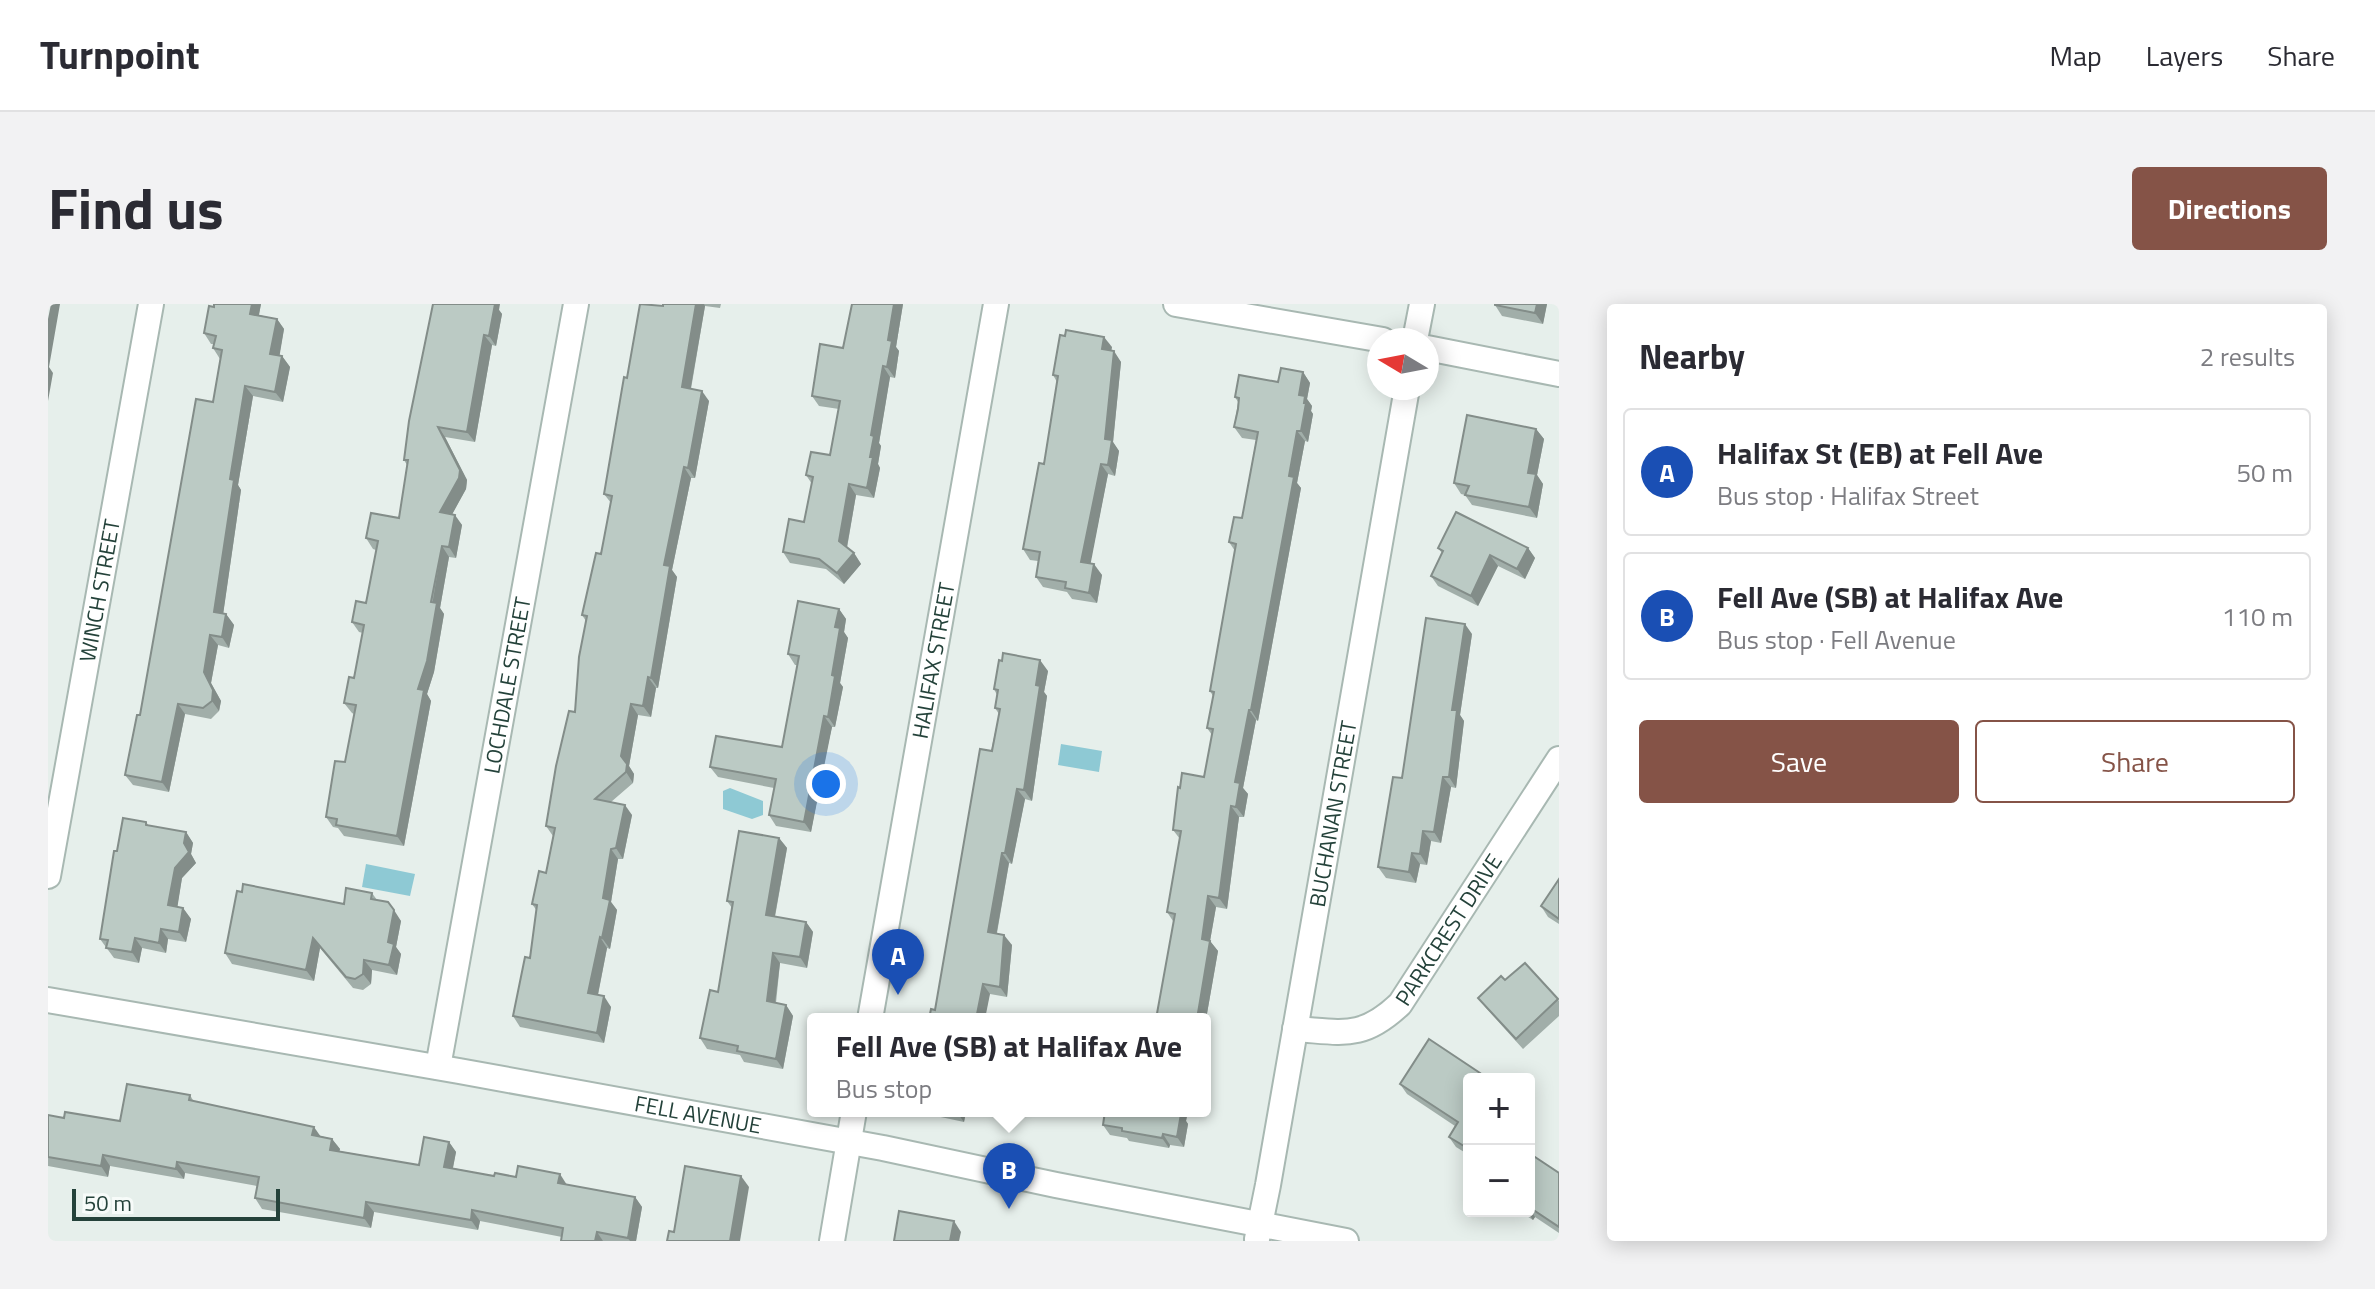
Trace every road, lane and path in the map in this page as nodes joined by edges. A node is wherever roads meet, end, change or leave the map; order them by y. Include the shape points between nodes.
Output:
1 (151, 304) edge
2 (576, 304) edge
3 (996, 304) edge
4 (1176, 304) edge
5 (1422, 304) edge
6 (1417, 328) edge
7 (1367, 337) edge
8 (1439, 350) edge
9 (1559, 374) edge
10 (1405, 400) edge
11 (1559, 759) edge
12 (48, 876) edge
13 (48, 1000) edge
14 (871, 1013) edge
15 (1295, 1029) junction
16 (438, 1067) junction
17 (853, 1117) edge
18 (849, 1142) junction
19 (1258, 1233) edge
20 (832, 1241) edge
21 (1346, 1241) edge

1 - 12 street, WINCH STREET
2 - 16 street, LOCHDALE STREET
3 - 14 street, HALIFAX STREET
4 - 7 street
5 - 6 street
8 - 9 street
10 - 15 street, BUCHANAN STREET
11 - 15 street, PARKCREST DRIVE via 1400,1004 1361,1031
13 - 16 street, FELL AVENUE
15 - 19 street, BUCHANAN STREET
16 - 18 street, FELL AVENUE
17 - 18 street
18 - 19 street, FELL AVENUE
18 - 20 street
19 - 21 street, FELL AVENUE

